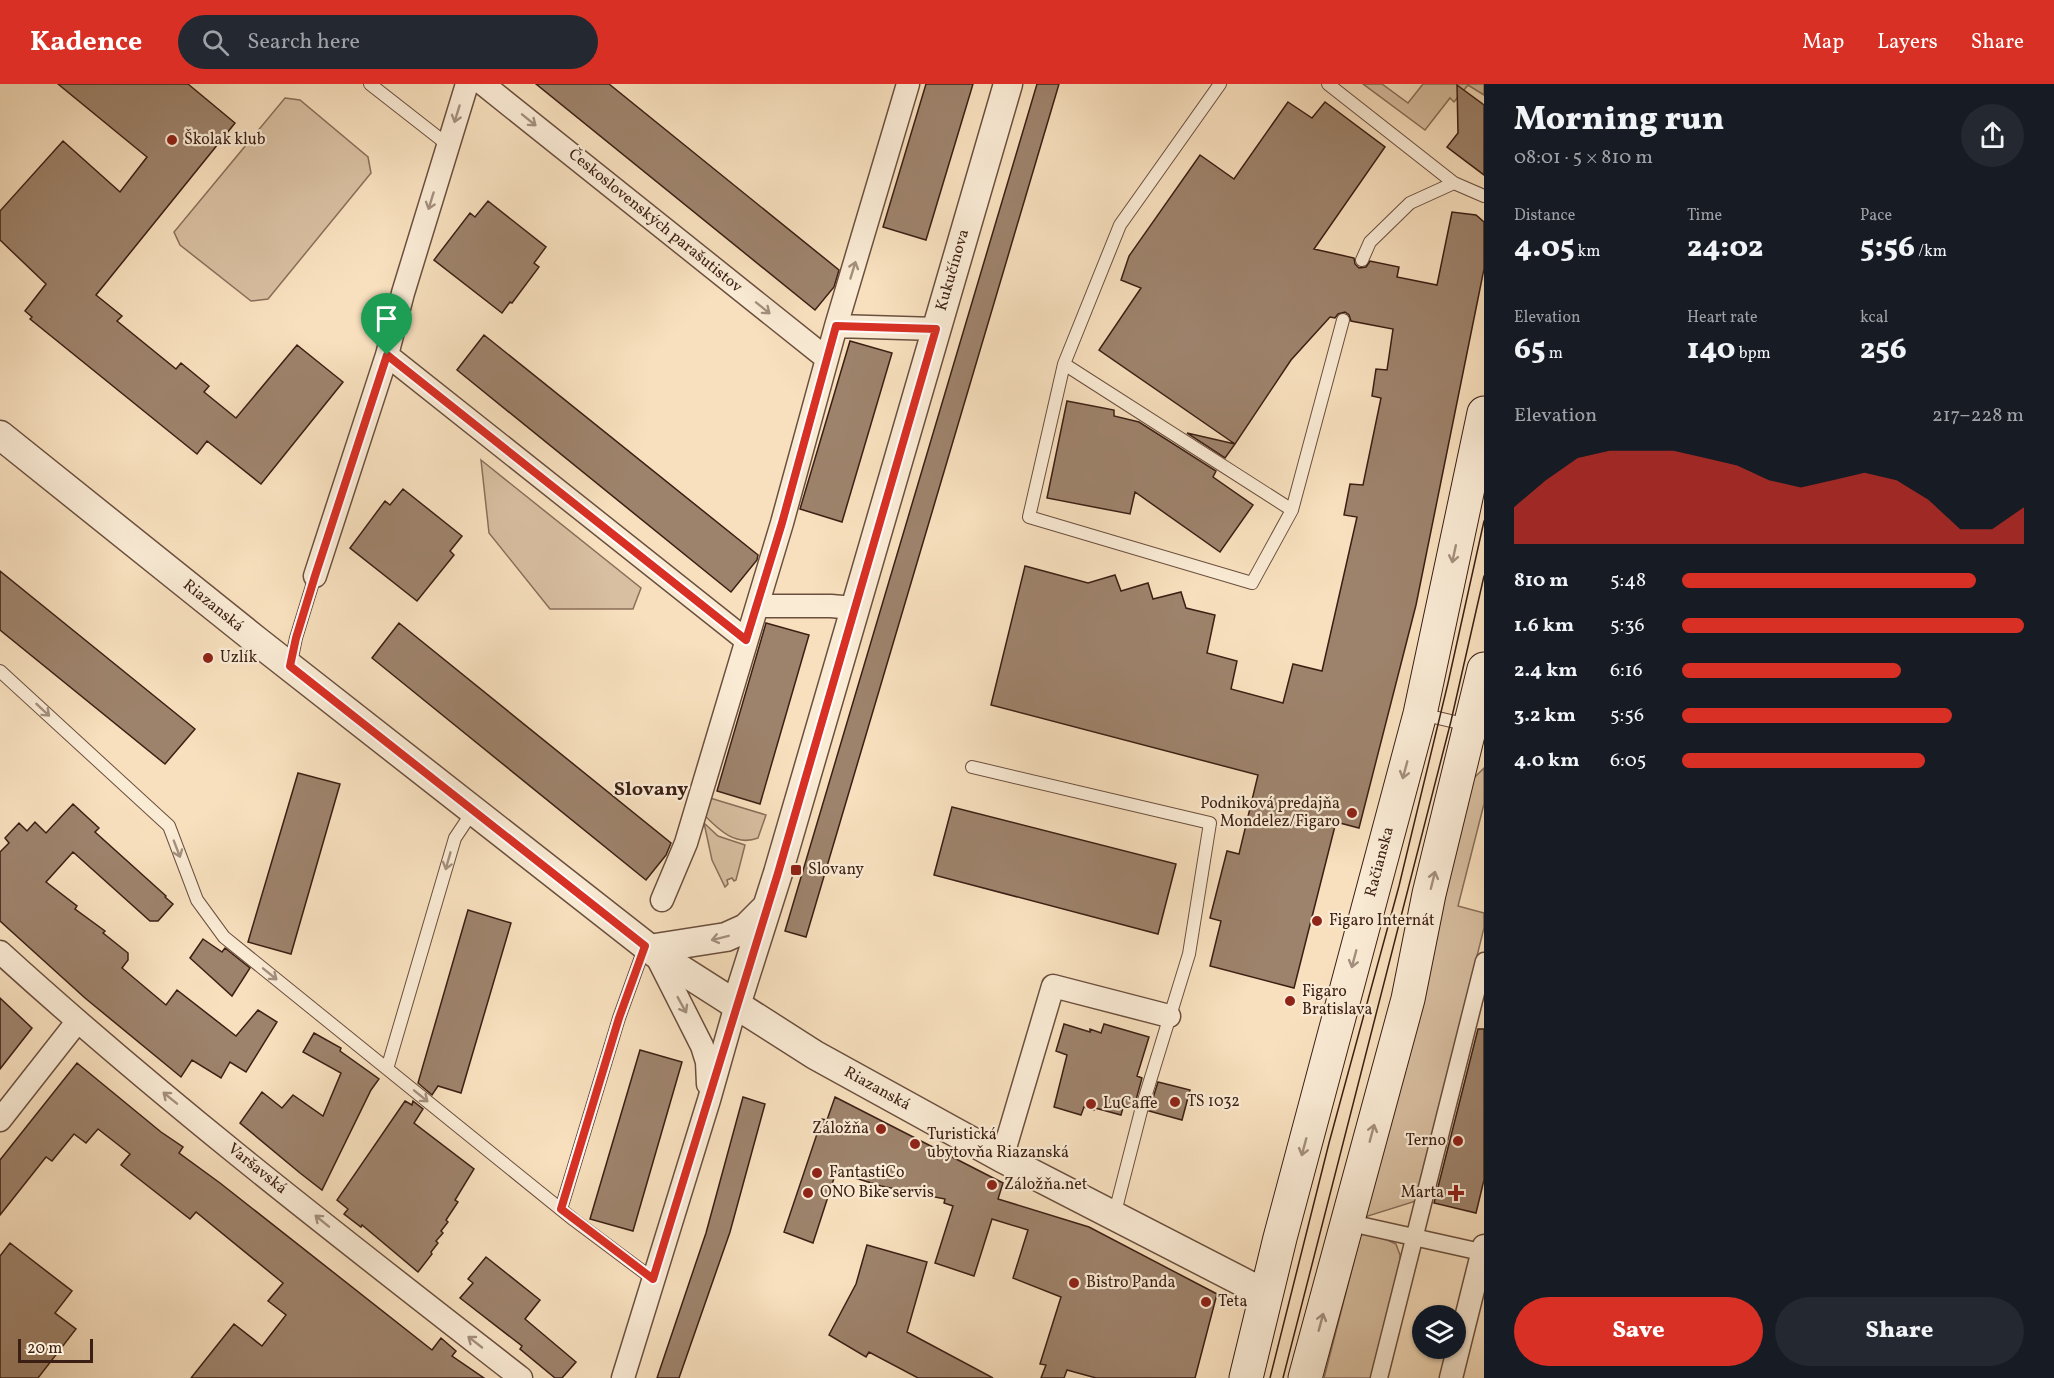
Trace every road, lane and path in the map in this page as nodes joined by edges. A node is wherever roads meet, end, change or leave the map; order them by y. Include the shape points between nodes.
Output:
1 (370, 84) edge
2 (467, 84) edge
3 (483, 84) edge
4 (908, 84) edge
5 (1008, 84) edge
6 (1220, 84) edge
7 (1328, 84) edge
8 (448, 145) junction
9 (1454, 183) junction
10 (1484, 196) edge
11 (1362, 260) dead end
12 (1343, 320) dead end
13 (836, 326) junction
14 (936, 329) junction
15 (827, 353) junction
16 (387, 355) junction
17 (1064, 364) junction
18 (1484, 413) edge
19 (0, 435) edge
20 (1292, 510) junction
21 (315, 576) joint
22 (757, 606) junction
23 (855, 608) junction
24 (746, 640) junction
25 (290, 666) junction
26 (1484, 669) edge
27 (0, 671) edge
28 (1420, 714) junction
29 (1477, 727) edge
30 (972, 767) dead end
31 (474, 810) junction
32 (662, 900) dead end
33 (767, 906) junction
34 (649, 950) junction
35 (0, 952) edge
36 (1484, 961) edge
37 (736, 1005) junction
38 (1169, 1016) junction
39 (77, 1022) junction
40 (387, 1069) junction
41 (709, 1100) junction
42 (0, 1120) edge
43 (1002, 1158) junction
44 (561, 1209) junction
45 (1114, 1216) junction
46 (1364, 1226) dead end
47 (1414, 1237) junction
48 (1478, 1248) edge
49 (653, 1279) junction
50 (1266, 1294) junction
51 (521, 1378) edge
52 (623, 1378) edge
53 (1246, 1378) edge
54 (1305, 1378) edge
55 (1379, 1378) edge
56 (1451, 1378) edge

1 - 8 lane
2 -> 8 street
3 -> 15 street, Československých parašutistov
13 -> 4 street
5 - 14 street, Kukučínova
6 - 17 lane via 1120,225
7 - 9 lane
8 -> 16 street
9 - 10 lane
9 - 11 lane via 1410,203 1370,242
12 - 20 lane
13 - 14 street
13 - 15 street
14 - 23 street, Kukučínova
15 - 22 street
16 - 21 street
16 - 24 street
17 - 20 lane
17 - 20 lane via 1029,517 1252,583
18 -> 28 main road, Račianska
19 - 25 street, Riazanská
21 - 25 lane
22 - 23 street
22 - 24 street
23 - 33 street, Kukučínova
24 - 32 street via 687,843
25 - 31 street, Riazanská
26 - 29 main road
27 -> 40 lane via 169,826 197,900 224,937
28 - 29 lane
28 -> 50 main road, Račianska
54 -> 29 main road via 1408,999 1429,894
30 - 38 lane via 1210,824 1189,954
31 - 34 street, Riazanská
31 -> 40 lane via 455,838
33 -> 34 street, Kukučínova via 746,928 726,937
33 - 37 street, Kukučínova
34 - 37 street, Riazanská
34 -> 41 street, Riazanská via 702,1046
34 - 44 lane via 619,1018
35 - 39 street, Varšavská
36 - 47 street
37 - 41 street, Kukučínova
37 - 43 street, Riazanská via 815,1055
38 - 43 street via 1053,986
38 - 45 lane
39 - 42 street
51 -> 39 street, Varšavská via 364,1256
40 -> 44 lane
41 - 49 street, Kukučínova
43 - 45 street, Riazanská
44 - 49 lane
45 - 50 street, Riazanská
46 - 47 street
47 - 48 street
47 - 55 street
48 - 56 street
49 - 52 street, Kukučínova
50 - 53 main road, Račianska

